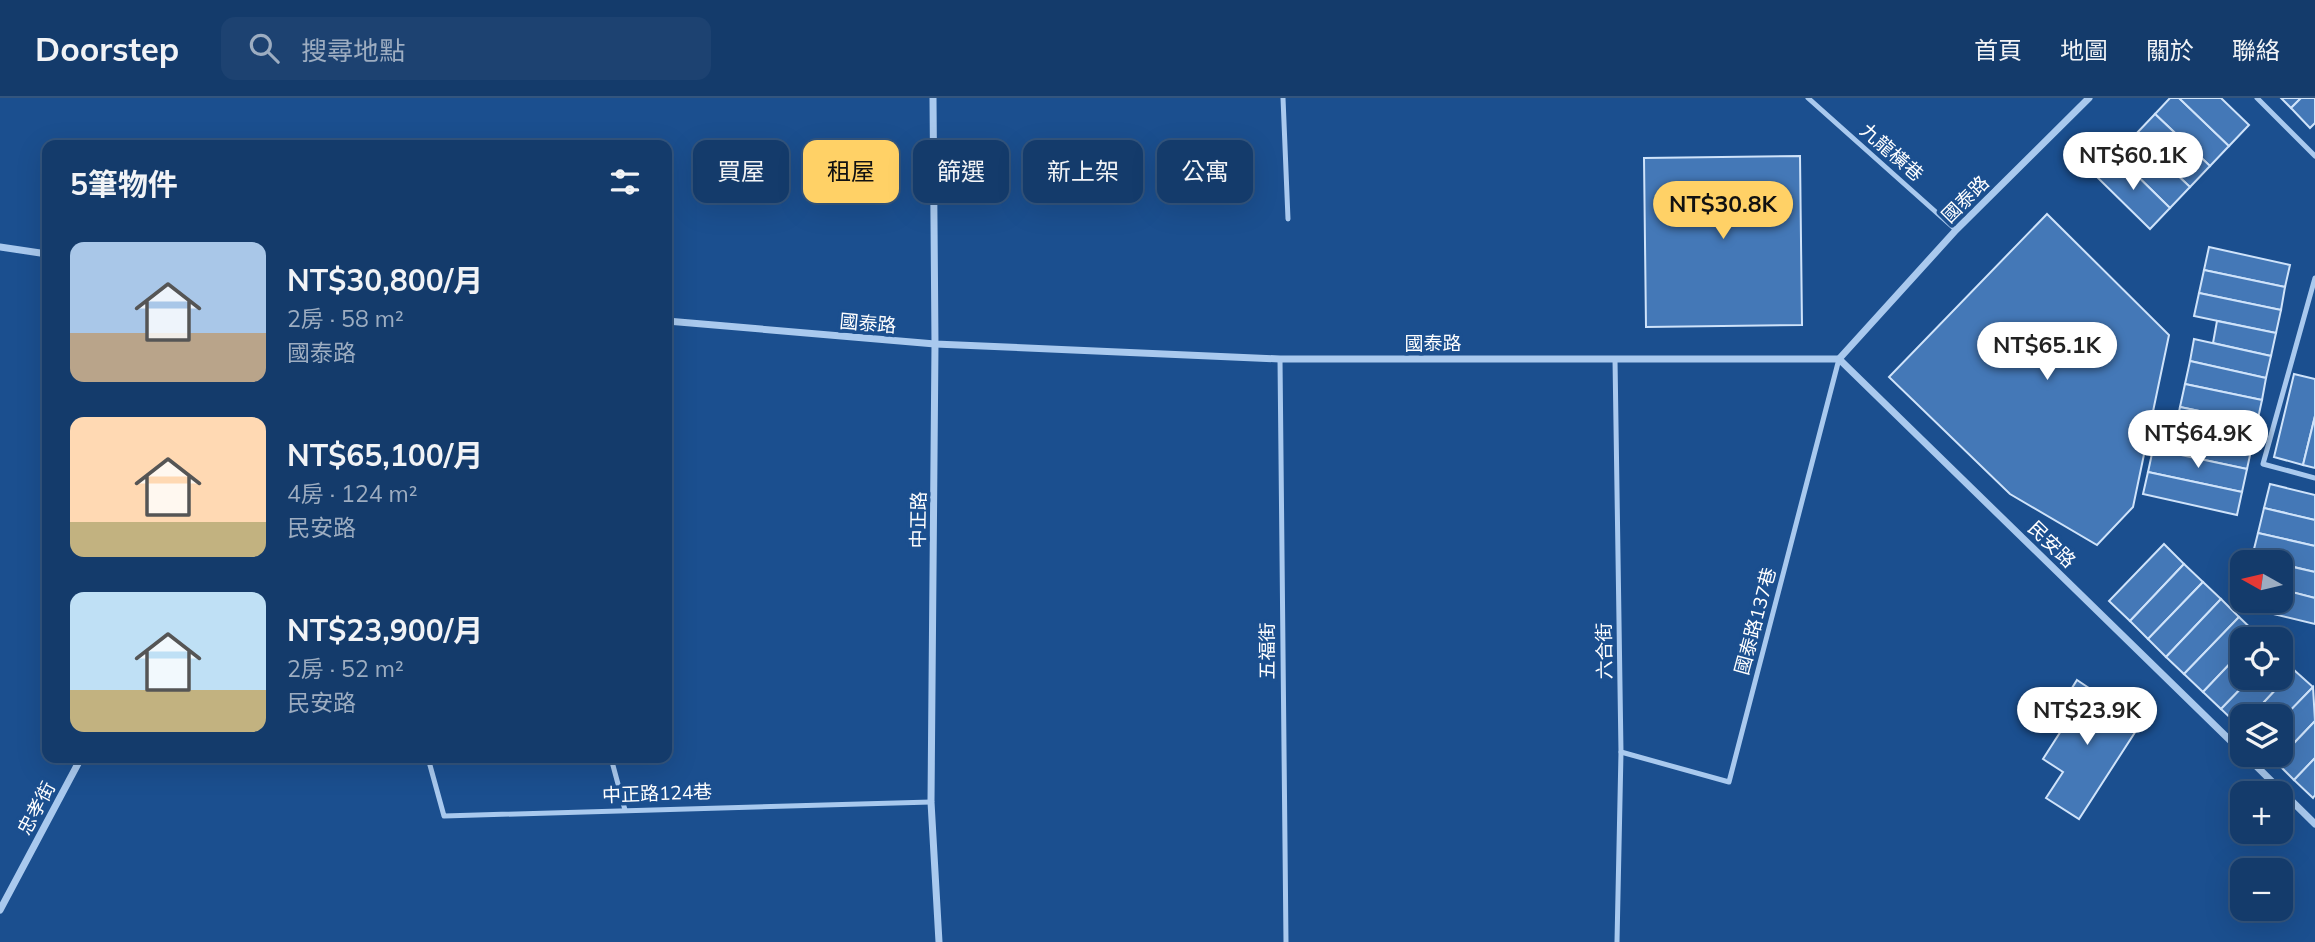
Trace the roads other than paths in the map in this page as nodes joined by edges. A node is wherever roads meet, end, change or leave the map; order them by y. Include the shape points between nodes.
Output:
1 (933, 98) edge
2 (1283, 98) edge
3 (1808, 98) edge
4 (2090, 98) edge
5 (2257, 98) edge
6 (2315, 156) edge
7 (1288, 219) dead end
8 (1956, 229) junction
9 (0, 247) edge
10 (42, 253) edge
11 (2315, 278) edge
12 (672, 321) edge
13 (935, 344) junction
14 (1280, 359) junction
15 (1615, 359) junction
16 (1839, 359) junction
17 (2315, 478) edge
18 (2230, 740) edge
19 (1621, 752) junction
20 (78, 763) edge
21 (429, 763) edge
22 (612, 763) edge
23 (2257, 767) edge
24 (931, 802) junction
25 (625, 810) junction
26 (2315, 824) edge
27 (0, 910) edge
28 (939, 942) edge
29 (1286, 942) edge
30 (1617, 942) edge

1 - 13 street, 中正路
2 - 7 lane
3 - 8 lane, 九龍橫巷
4 - 8 street, 國泰路
5 - 6 lane
8 - 16 street, 國泰路
9 - 10 street
11 - 17 lane via 2263,464
12 - 13 street, 國泰路
13 - 14 street, 國泰路
13 - 24 street, 中正路
14 - 15 street, 國泰路
14 - 29 lane, 五福街
15 - 16 street, 國泰路
15 - 19 lane, 六合街
16 - 18 street, 民安路
16 - 19 lane, 國泰路137巷 via 1729,782
19 - 30 lane, 六合街
20 - 27 street, 忠孝街
21 - 25 lane, 中正路124巷 via 444,816
22 - 25 lane
23 - 26 street, 民安路
24 - 25 lane, 中正路124巷
24 - 28 street, 中正路

